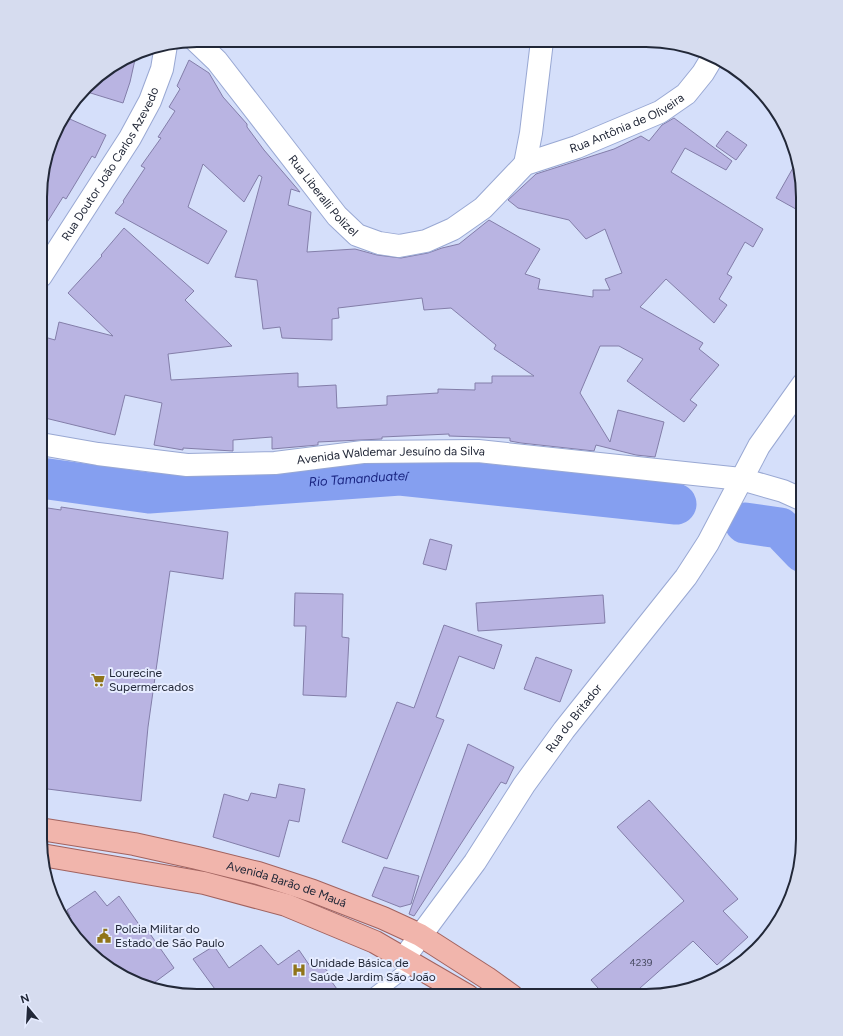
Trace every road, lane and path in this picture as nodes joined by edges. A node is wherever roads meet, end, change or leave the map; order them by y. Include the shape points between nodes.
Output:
1 (202, 47) edge
2 (541, 47) edge
3 (165, 51) edge
4 (710, 61) edge
5 (525, 164) junction
6 (47, 267) edge
7 (796, 394) edge
8 (47, 445) edge
9 (741, 480) junction
10 (796, 497) edge
11 (47, 830) edge
12 (134, 844) junction
13 (47, 847) edge
14 (48, 856) edge
15 (420, 935) junction
16 (409, 961) junction
17 (379, 989) edge
18 (456, 989) edge
19 (503, 989) edge

1 - 5 street, Rua Liberalli Polizel via 217,61 337,216 358,234 379,243 406,245 426,241 453,229 483,208
2 - 5 street
3 - 6 street, Rua Doutor João Carlos Azevedo via 162,69 150,101 130,138
4 - 5 street, Rua Antônia de Oliveira via 686,94 660,112 577,147
7 - 9 street, Rua do Britador via 759,446
8 - 9 street, Avenida Waldemar Jesuíno da Silva via 187,465 275,462 363,452 478,450
9 - 10 street, Avenida Waldemar Jesuíno da Silva
9 - 15 street, Rua do Britador via 708,543 686,577 564,730 524,785 475,862
11 - 12 main road, Avenida Barão de Mauá
12 - 13 main road via 133,848 125,851 61,846
12 - 15 main road, Avenida Barão de Mauá via 258,873 313,891
14 - 16 main road, Avenida Barão de Mauá via 204,883 286,905 354,932
15 - 16 street, Rua do Britador
15 - 19 main road, Avenida Barão de Mauá
16 - 17 lane
16 - 18 main road, Avenida Barão de Mauá

